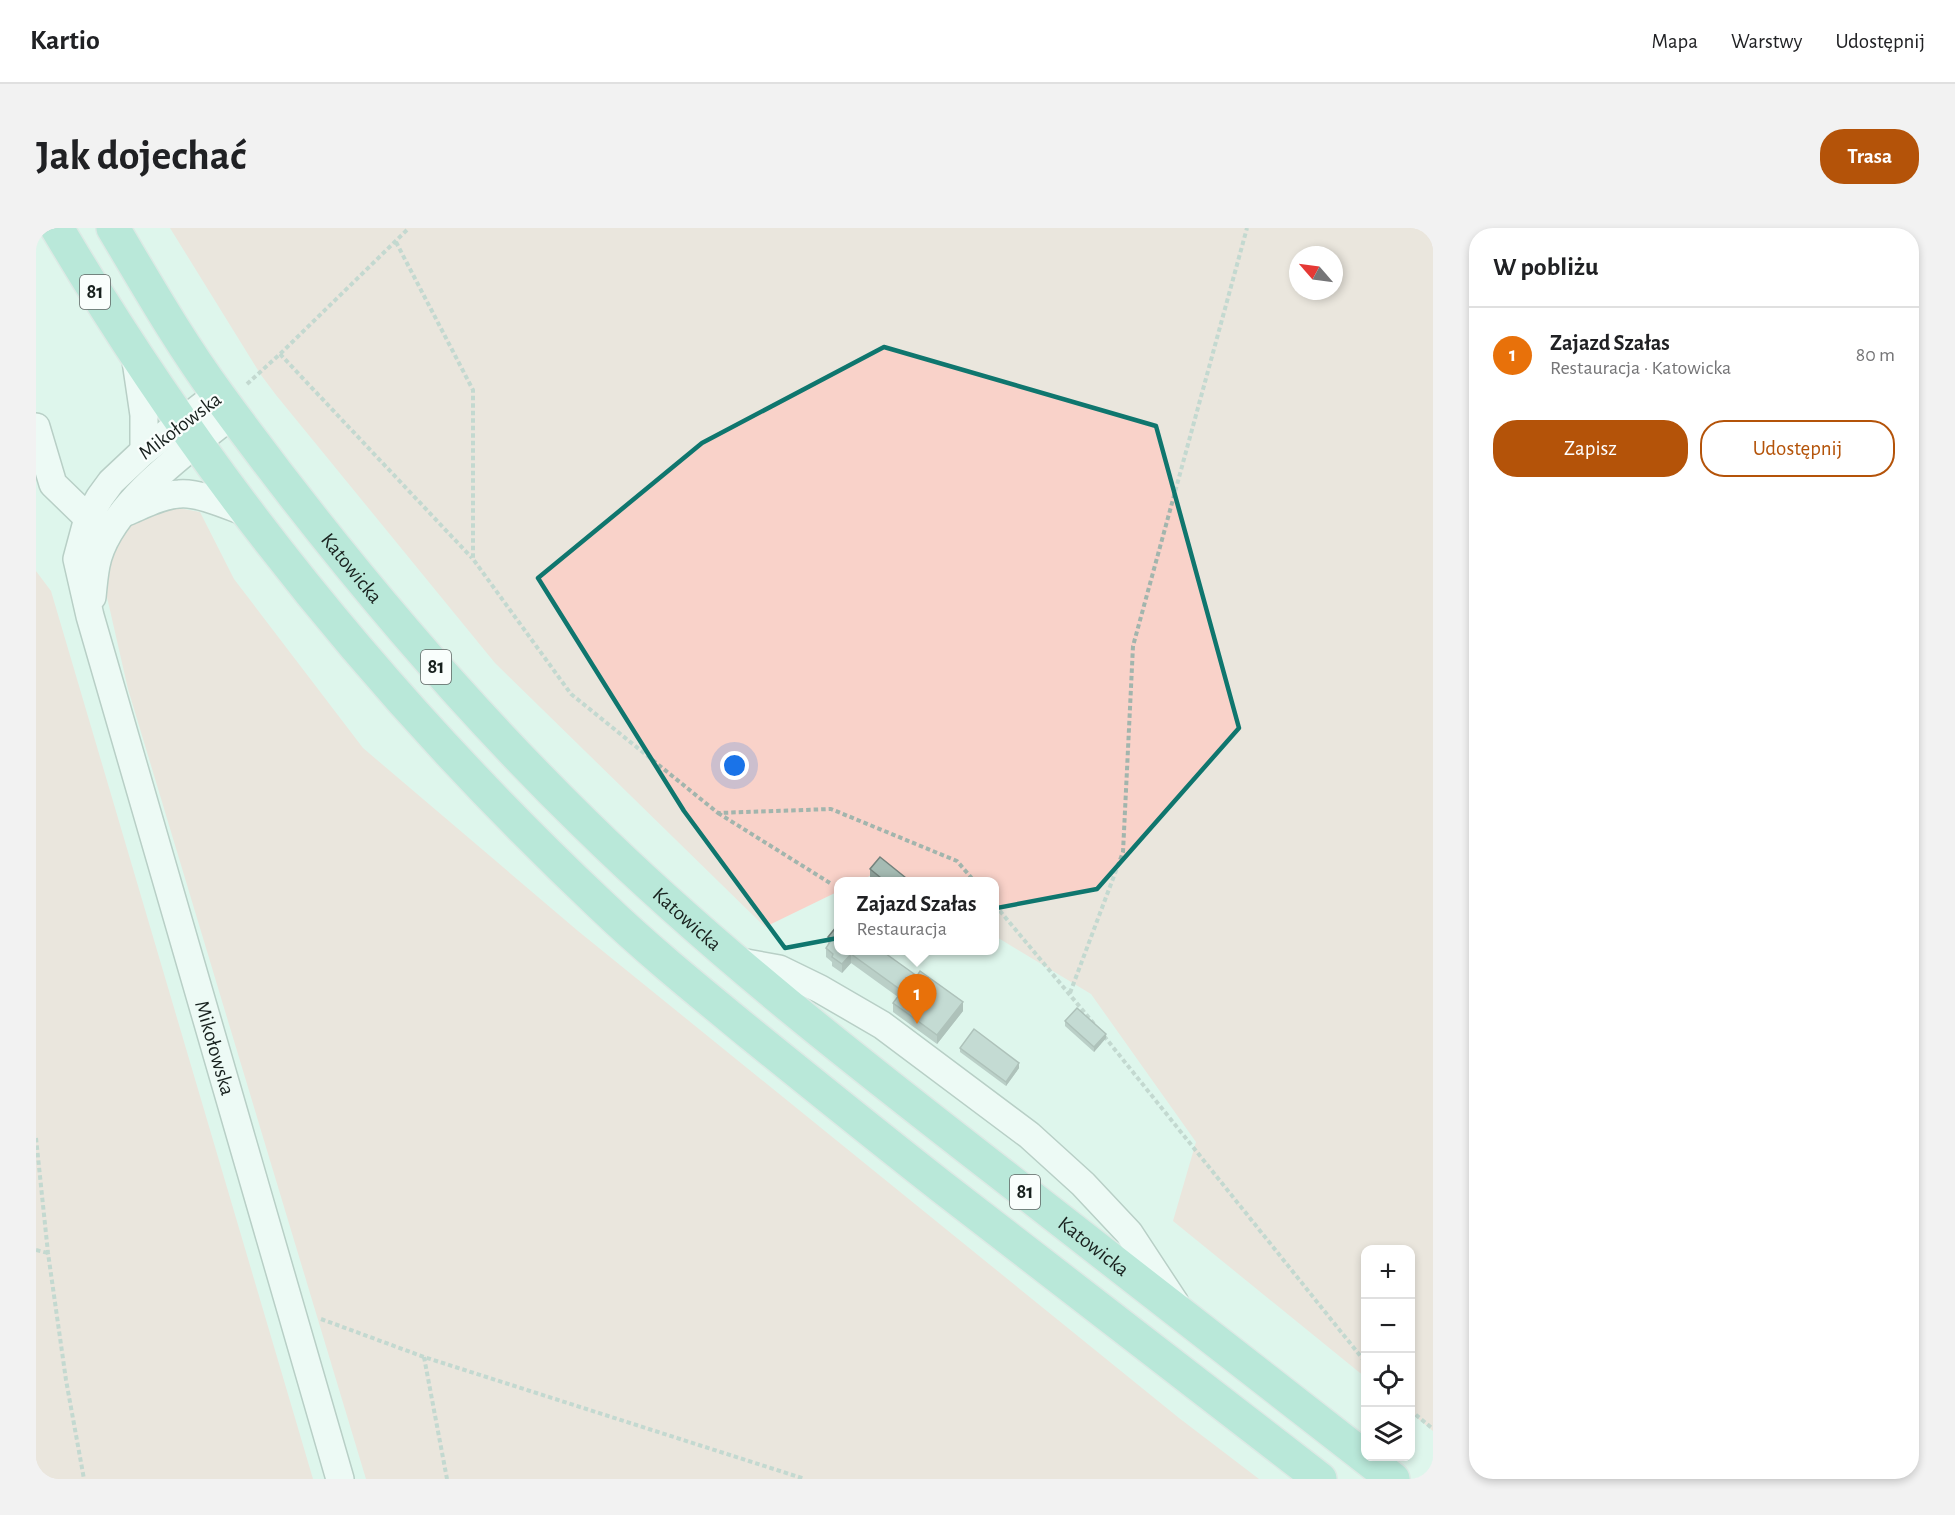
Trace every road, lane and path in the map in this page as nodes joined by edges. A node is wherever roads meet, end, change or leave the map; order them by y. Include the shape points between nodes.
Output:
1 (57, 228) edge
2 (113, 228) edge
3 (409, 228) edge
4 (1247, 228) edge
5 (396, 242) junction
6 (135, 354) junction
7 (280, 354) junction
8 (225, 404) junction
9 (36, 427) edge
10 (189, 433) junction
11 (144, 451) junction
12 (248, 513) junction
13 (108, 519) junction
14 (473, 559) junction
15 (718, 813) junction
16 (971, 877) edge
17 (830, 883) dead end
18 (999, 910) edge
19 (735, 962) junction
20 (1070, 993) junction
21 (36, 1138) edge
22 (36, 1250) edge
23 (48, 1253) junction
24 (290, 1307) junction
25 (1184, 1316) junction
26 (424, 1357) junction
27 (1361, 1358) edge
28 (1415, 1414) edge
29 (1433, 1429) edge
30 (84, 1479) edge
31 (340, 1479) edge
32 (447, 1479) edge
33 (805, 1479) edge
34 (1320, 1479) edge
35 (1393, 1479) edge

1 - 6 main road, 81
2 - 8 main road, Katowicka / 81
3 - 5 path, Mikołowska
4 - 20 path via 1133,646 1123,852
5 - 7 path, Mikołowska
5 - 14 path via 473,390
6 - 10 main road, 81
6 - 11 street via 144,415
7 - 8 path, Mikołowska
7 - 14 path
8 - 10 street, Mikołowska
8 - 19 main road, Katowicka / 81 via 319,528 460,696 584,824
9 - 13 street via 53,484
10 - 11 street, Mikołowska
10 - 12 main road, 81
10 - 13 street, Mikołowska via 144,487
11 - 13 street, Mikołowska via 100,497
12 - 13 street via 187,494 154,500
12 - 34 main road, 81 via 374,670 512,820 613,917 855,1119
13 - 24 street, Mikołowska via 76,559
14 - 15 path via 571,694
15 - 16 path via 831,809 957,861
15 - 17 path
18 - 20 path
19 - 25 main road, Katowicka / 81
19 - 25 street via 779,969 873,1020 1029,1135 1129,1233
20 - 27 path
21 - 23 path
22 - 23 path
23 - 30 path
24 - 26 path
24 - 31 street, Mikołowska
25 - 35 main road, Katowicka / 81
26 - 32 path
26 - 33 path
28 - 29 path

